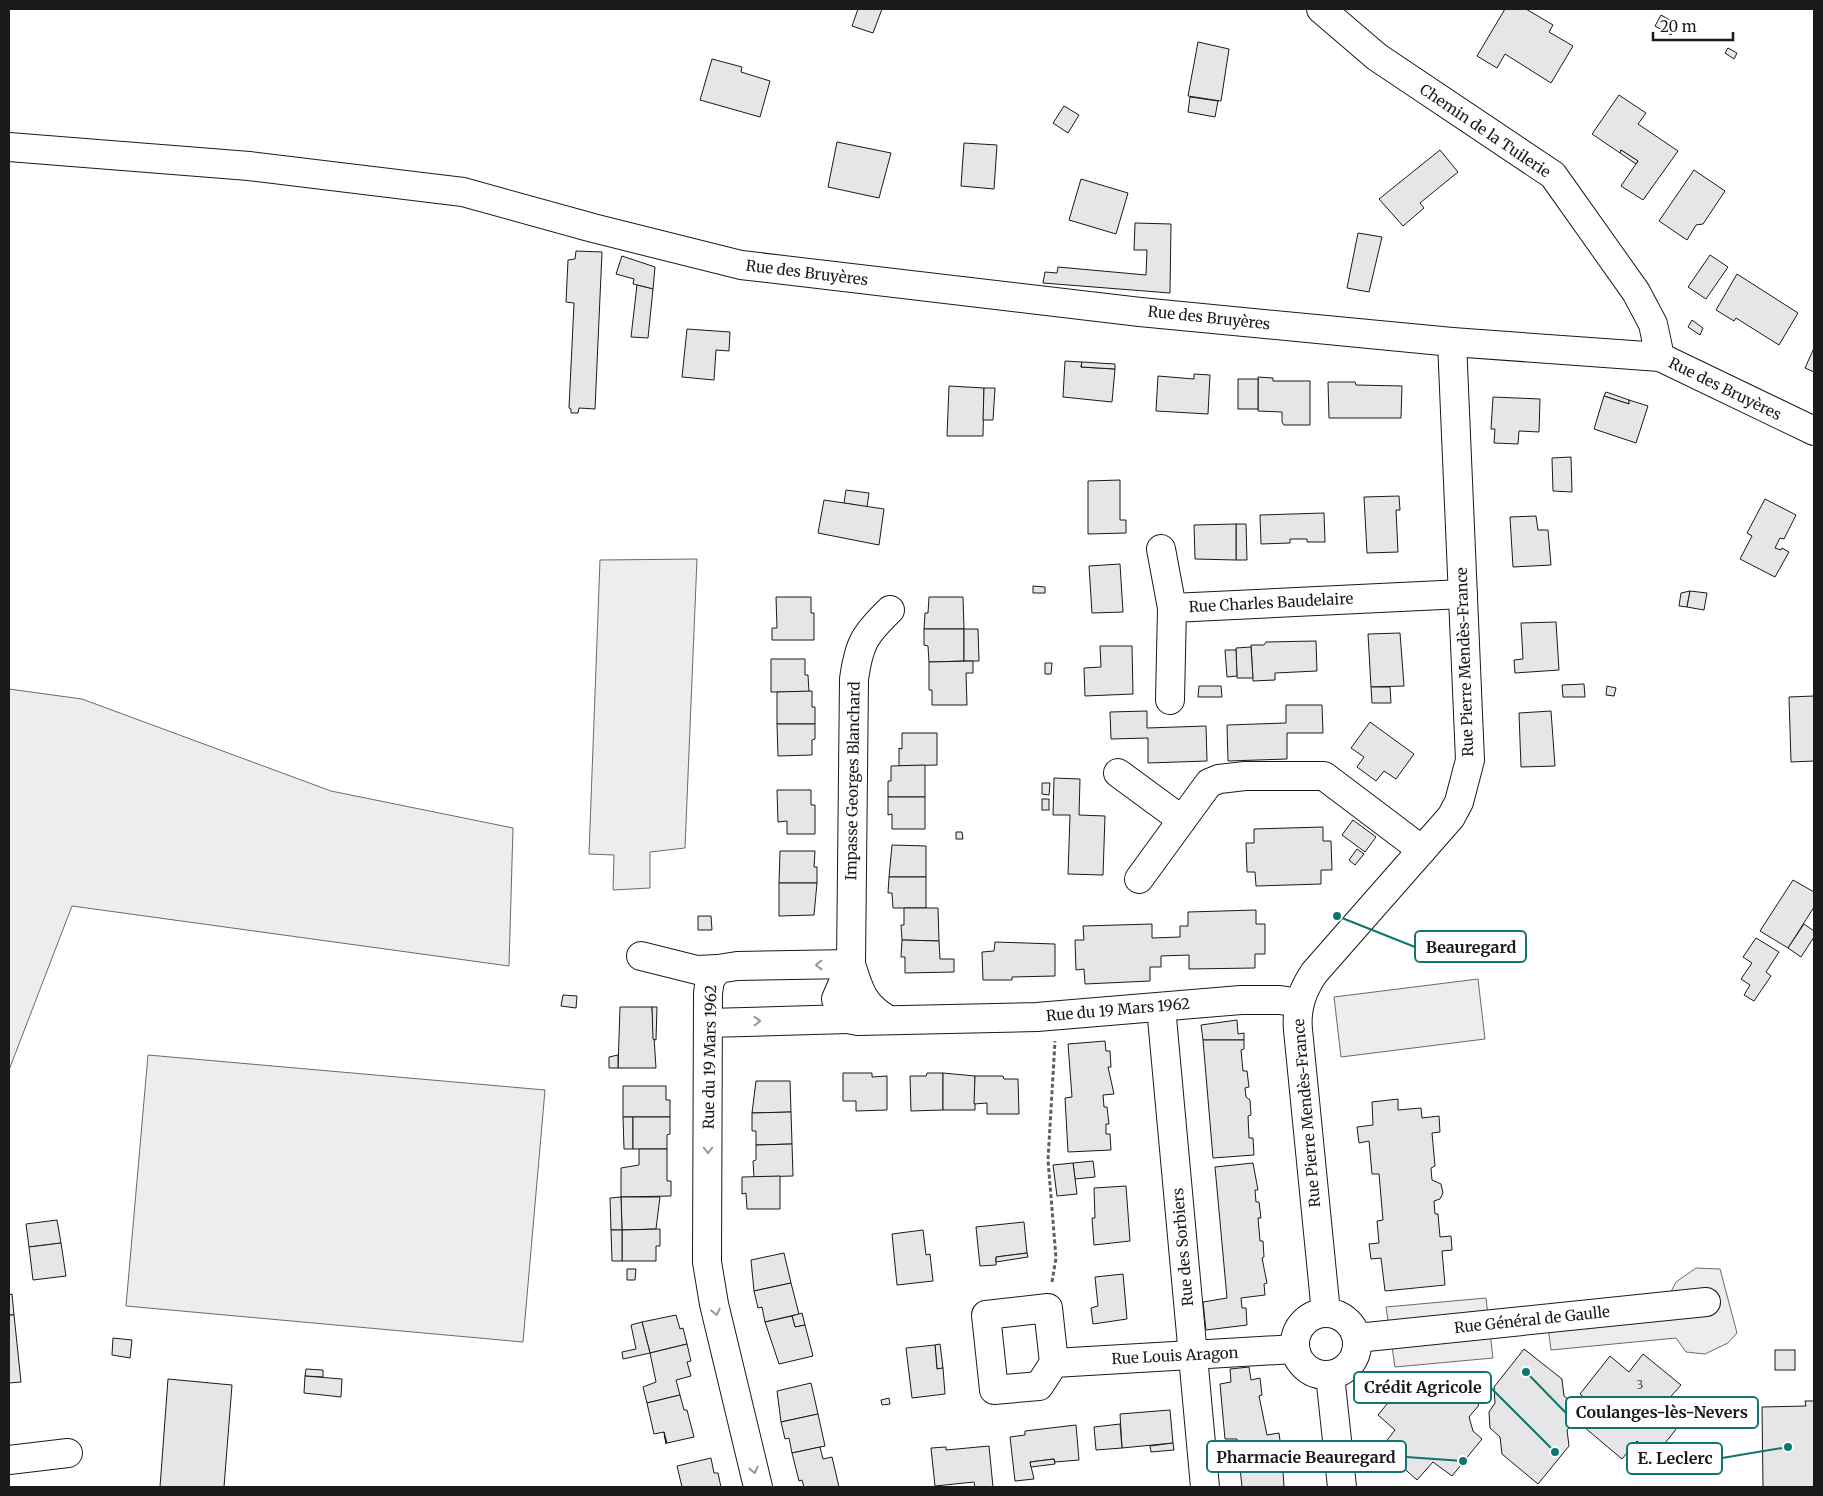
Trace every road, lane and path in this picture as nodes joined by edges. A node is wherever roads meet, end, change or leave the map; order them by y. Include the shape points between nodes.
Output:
1 (1321, 9) edge
2 (9, 147) edge
3 (1452, 342) junction
4 (1660, 357) junction
5 (1814, 431) edge
6 (1161, 549) dead end
7 (1463, 594) junction
8 (1172, 608) junction
9 (890, 610) dead end
10 (1170, 700) dead end
11 (1118, 773) dead end
12 (1182, 820) junction
13 (1422, 850) junction
14 (1138, 878) dead end
15 (641, 956) dead end
16 (851, 964) junction
17 (718, 969) junction
18 (1299, 1003) junction
19 (1161, 1006) junction
20 (1056, 1016) junction
21 (848, 1019) junction
22 (887, 1020) junction
23 (708, 1023) junction
24 (1706, 1302) dead end
25 (1048, 1308) junction
26 (1326, 1313) junction
27 (1357, 1338) junction
28 (1295, 1349) junction
29 (1193, 1355) junction
30 (1054, 1363) junction
31 (1330, 1375) junction
32 (68, 1453) dead end
33 (9, 1460) edge
34 (758, 1487) edge
35 (1205, 1487) edge
36 (1342, 1487) edge

1 - 4 street, Chemin de la Tuilerie via 1377,57 1553,175 1636,292 1653,324
2 - 3 street, Rue des Bruyères via 249,166 464,192 741,265 1140,312
3 - 4 street, Rue des Bruyères
3 - 7 street, Rue Pierre Mendès-France
4 - 5 street, Rue des Bruyères
6 - 8 street
7 - 8 street, Rue Charles Baudelaire
7 - 13 street, Rue Pierre Mendès-France via 1470,760 1459,802
8 - 10 street, Rue Charles Baudelaire
9 - 16 street, Impasse Georges Blanchard via 869,630 858,652 854,679
11 - 12 street
12 - 13 street via 1210,783 1219,779 1324,776
12 - 14 street
13 - 18 street, Rue Pierre Mendès-France via 1314,973
15 - 17 street via 697,970
16 -> 17 street, Rue du 19 Mars 1962
16 - 21 street via 836,999
16 - 22 street via 859,990 872,1010
17 - 23 street, Rue du 19 Mars 1962 via 710,980
18 - 19 street, Rue du 19 Mars 1962 via 1241,1000
18 - 26 street, Rue Pierre Mendès-France via 1297,1023
19 - 20 street, Rue du 19 Mars 1962
19 - 29 street, Rue des Sorbiers
20 - 22 street, Rue du 19 Mars 1962
20 - 25 path via 1048,1160 1056,1258
21 - 22 street, Rue du 19 Mars 1962
23 -> 21 street, Rue du 19 Mars 1962
23 -> 34 street, Rue du 19 Mars 1962 via 708,1262 714,1304
24 - 27 street, Rue Général de Gaulle
25 - 30 street
25 - 30 street via 986,1315 994,1390 1039,1386
26 - 27 street via 1337,1314 1346,1320
26 - 28 street via 1315,1314 1299,1328
27 - 31 street via 1357,1348 1348,1366
28 - 29 street, Rue Louis Aragon
28 - 31 street via 1303,1366 1311,1372
29 - 30 street, Rue Louis Aragon
29 - 35 street, Rue des Sorbiers
31 - 36 street
32 - 33 street

